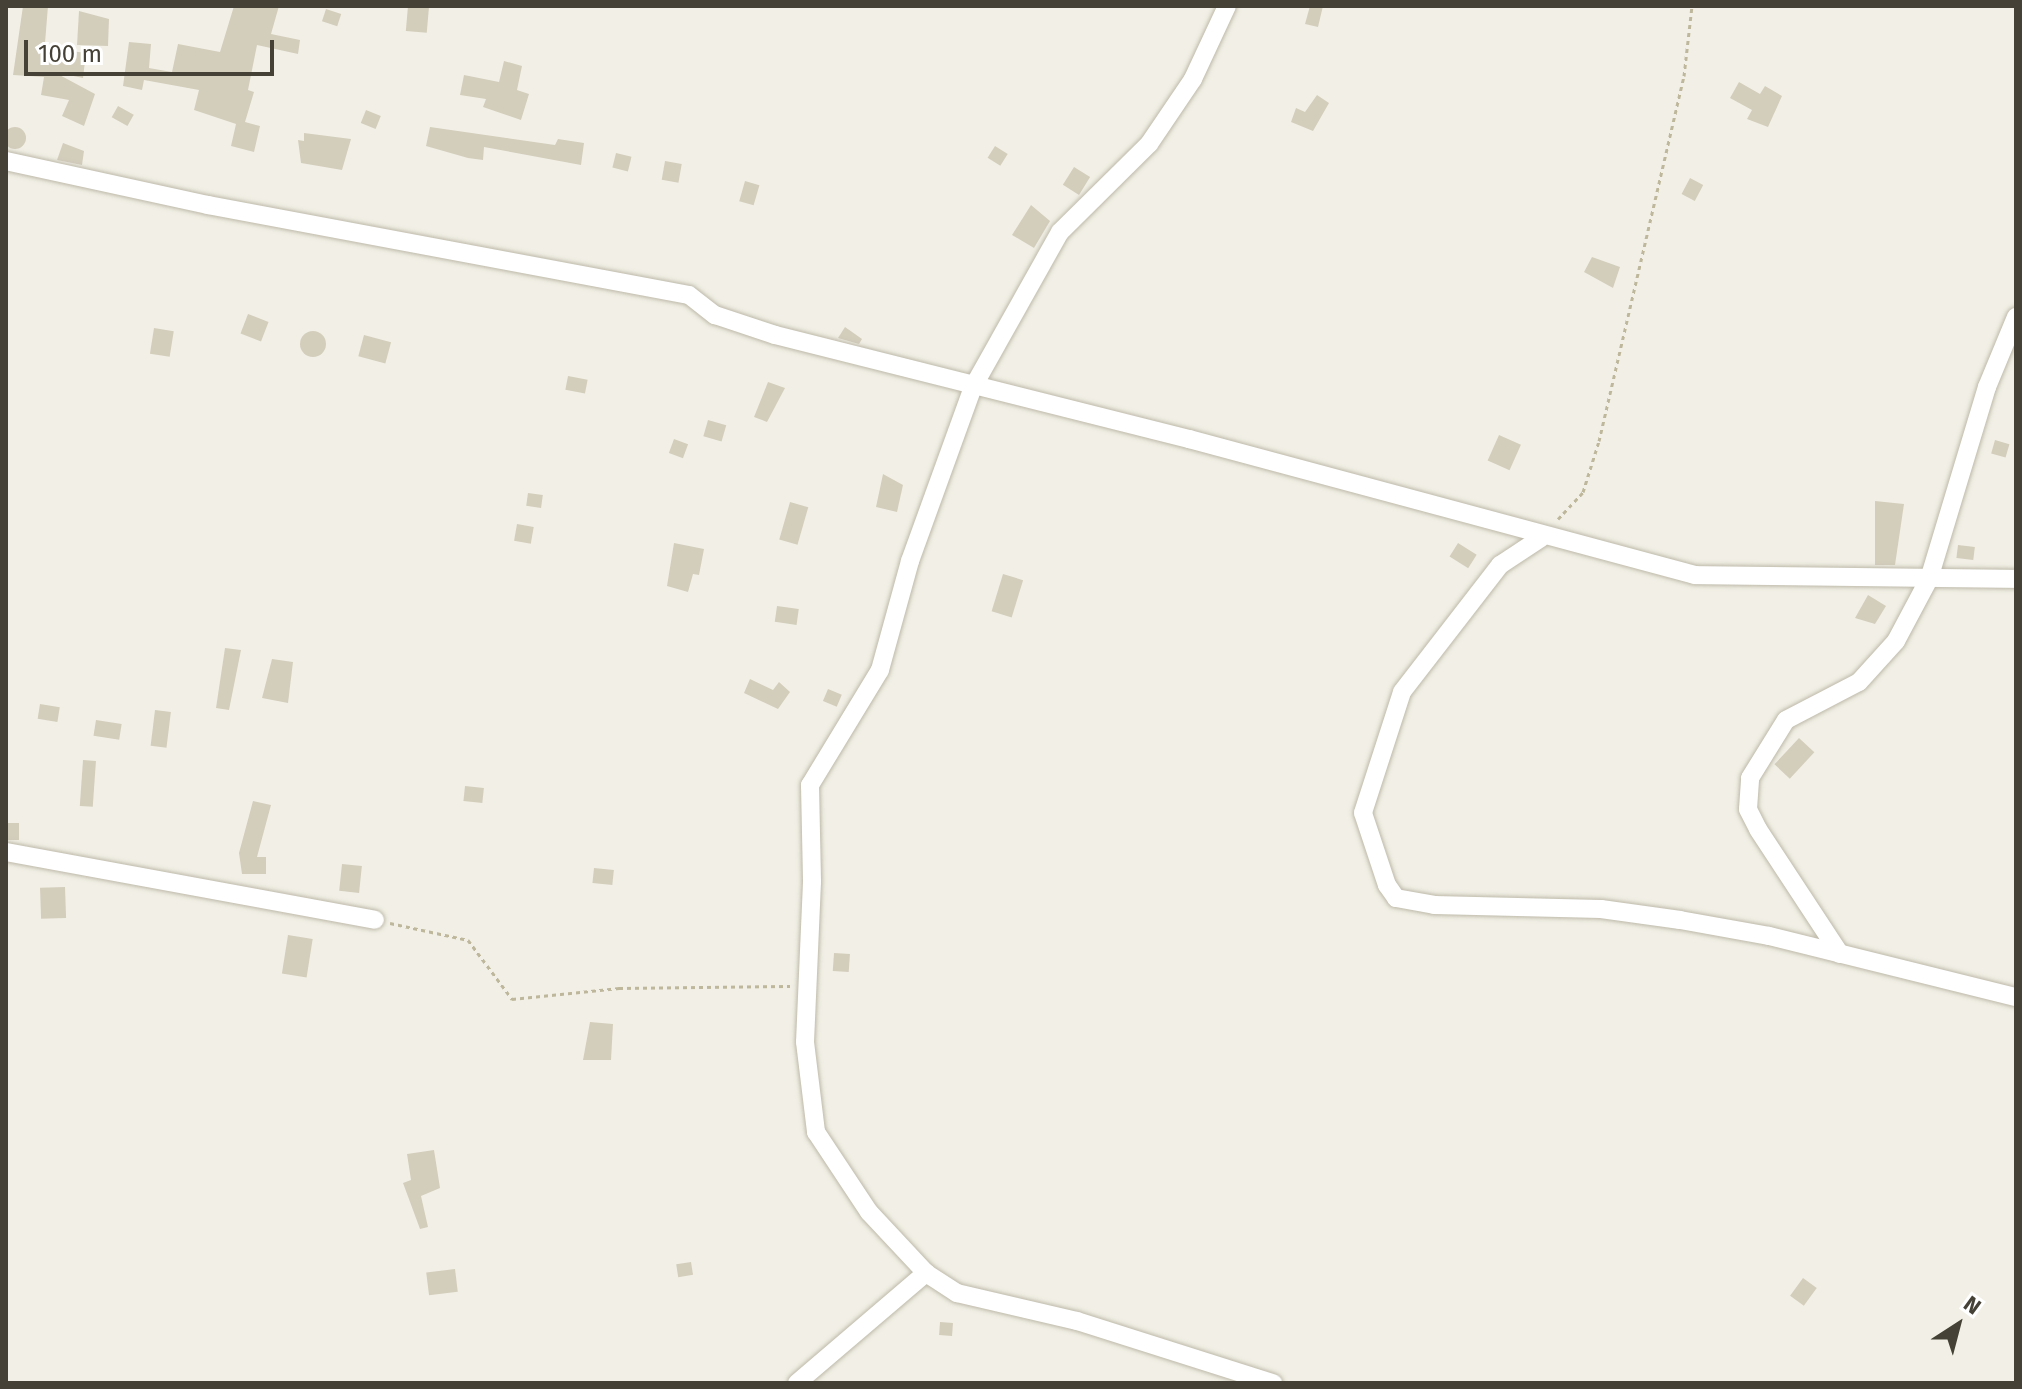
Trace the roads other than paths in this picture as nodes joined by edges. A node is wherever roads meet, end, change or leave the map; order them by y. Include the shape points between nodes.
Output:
1 (1227, 6) edge
2 (6, 161) edge
3 (2016, 317) edge
4 (973, 387) junction
5 (1541, 538) junction
6 (1929, 579) junction
7 (2016, 579) edge
8 (6, 852) edge
9 (375, 920) road end
10 (1840, 954) junction
11 (2016, 997) edge
12 (926, 1273) junction
13 (797, 1383) edge
14 (1273, 1383) edge

1 - 4 street via 1193,79 1149,144 1060,232
2 - 4 street via 208,205 689,295 715,315 746,326
3 - 6 street via 1983,401
4 - 5 street via 1217,446
4 - 12 street via 910,561 880,670 810,785 805,1042 816,1132 869,1212
5 - 6 street via 1695,575
5 - 10 street via 1500,565 1402,692 1363,813 1390,891 1403,902 1543,904 1665,917
6 - 7 street
6 - 10 street via 1874,670 1786,720 1750,778 1748,809 1758,829
8 - 9 street
10 - 11 street
12 - 13 street
12 - 14 street via 957,1293 1077,1321

